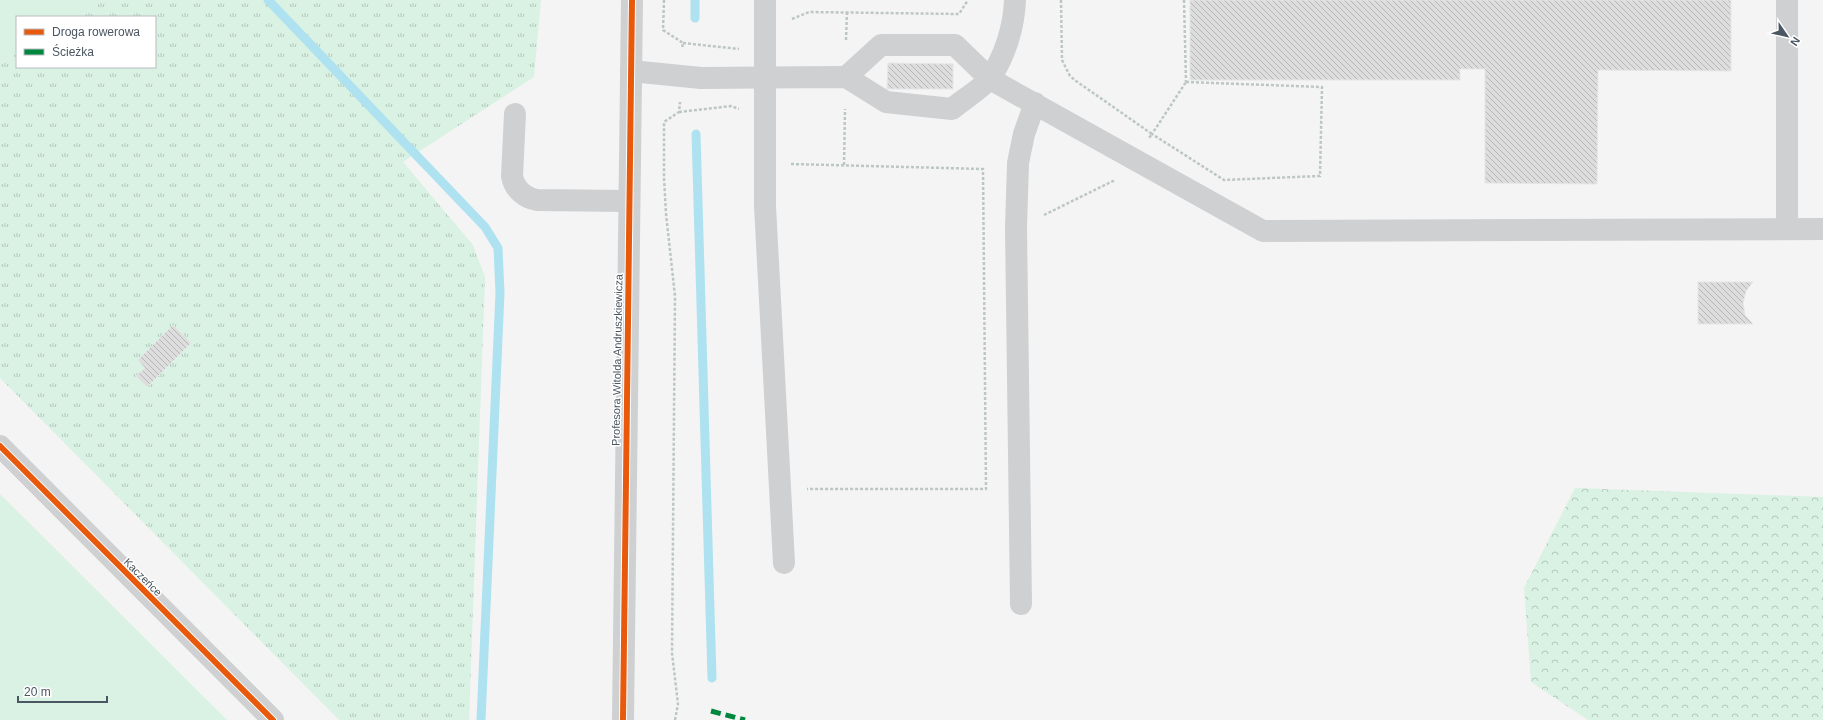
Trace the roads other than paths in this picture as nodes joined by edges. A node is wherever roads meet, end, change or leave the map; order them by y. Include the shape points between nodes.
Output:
1 (632, 0) edge
2 (1015, 0) edge
3 (1787, 0) edge
4 (765, 10) edge
5 (631, 71) junction
6 (846, 77) junction
7 (765, 78) junction
8 (990, 79) junction
9 (1035, 103) junction
10 (515, 114) dead end
11 (628, 201) junction
12 (1787, 228) junction
13 (1823, 229) edge
14 (0, 446) edge
15 (784, 563) dead end
16 (1021, 604) dead end
17 (273, 720) edge
18 (623, 720) edge

1 - 5 street, Profesora Witolda Andruszkiewicza
2 - 8 street via 1015,17 1006,46
3 - 12 street
4 - 7 street
5 - 7 street via 680,76
5 - 11 street, Profesora Witolda Andruszkiewicza
6 - 7 street
6 - 8 street via 886,102 952,108
6 - 8 street via 881,45 955,45
7 - 15 street via 764,164
8 - 9 street
9 - 12 street via 1263,230
9 - 16 street via 1024,134 1018,170 1016,228
10 - 11 street via 512,176 514,185 520,192 537,200
11 - 18 street, Profesora Witolda Andruszkiewicza
12 - 13 street
14 - 17 street, Kaczeńce

